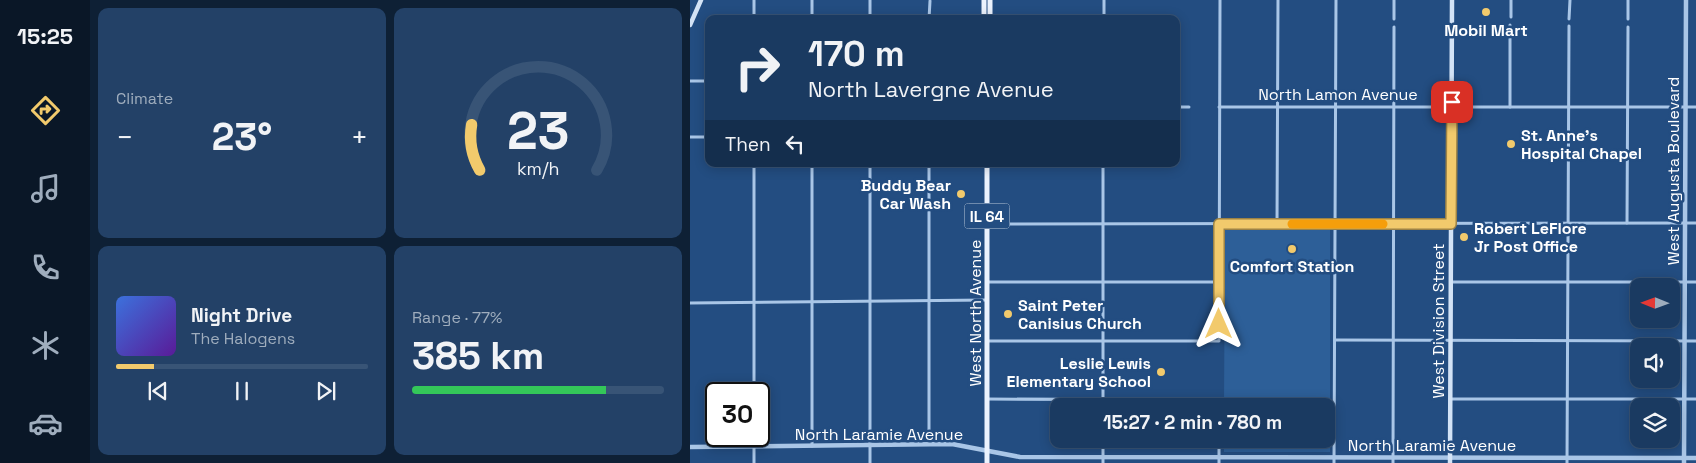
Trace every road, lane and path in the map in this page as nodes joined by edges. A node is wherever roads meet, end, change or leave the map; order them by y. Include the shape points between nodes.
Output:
1 (701, 0) edge
2 (754, 0) edge
3 (812, 0) edge
4 (870, 0) edge
5 (984, 0) edge
6 (990, 0) edge
7 (1104, 0) edge
8 (1220, 0) edge
9 (1278, 0) edge
10 (1336, 0) edge
11 (1394, 0) edge
12 (1452, 0) edge
13 (1511, 0) edge
14 (1570, 0) edge
15 (1628, 0) edge
16 (1686, 0) edge
17 (930, 1) edge
18 (754, 15) edge
19 (812, 15) edge
20 (870, 15) edge
21 (930, 15) edge
22 (984, 15) edge
23 (990, 15) edge
24 (1104, 15) edge
25 (1511, 17) dead end
26 (1394, 19) dead end
27 (1570, 19) dead end
28 (1628, 19) dead end
29 (690, 25) edge
30 (1510, 26) dead end
31 (1569, 26) dead end
32 (1394, 27) dead end
33 (1628, 27) dead end
34 (705, 80) edge
35 (690, 81) edge
36 (1220, 106) junction
37 (1180, 107) edge
38 (1189, 107) dead end
39 (1278, 107) junction
40 (1336, 107) junction
41 (1393, 107) junction
42 (1451, 107) junction
43 (1510, 107) junction
44 (1569, 107) junction
45 (1628, 107) junction
46 (1685, 107) junction
47 (1696, 107) edge
48 (690, 137) edge
49 (705, 137) edge
50 (754, 167) edge
51 (812, 167) edge
52 (870, 167) edge
53 (929, 167) edge
54 (987, 167) edge
55 (1104, 167) edge
56 (1568, 223) junction
57 (1627, 223) junction
58 (1685, 223) junction
59 (1696, 223) edge
60 (988, 224) junction
61 (1103, 224) junction
62 (1219, 224) junction
63 (1277, 224) junction
64 (1335, 224) junction
65 (1393, 224) junction
66 (1451, 224) junction
67 (987, 282) junction
68 (1103, 282) junction
69 (1219, 282) junction
70 (1451, 282) junction
71 (1568, 282) junction
72 (1685, 282) junction
73 (1696, 282) edge
74 (987, 300) junction
75 (870, 301) junction
76 (929, 301) junction
77 (754, 302) junction
78 (813, 302) junction
79 (690, 303) edge
80 (1335, 340) junction
81 (987, 341) junction
82 (1103, 341) junction
83 (1393, 341) junction
84 (1451, 341) junction
85 (1568, 341) junction
86 (1684, 341) junction
87 (1696, 341) edge
88 (754, 382) edge
89 (1103, 398) edge
90 (987, 399) junction
91 (1050, 399) edge
92 (1450, 399) junction
93 (1568, 399) junction
94 (1684, 399) junction
95 (1696, 399) edge
96 (929, 444) junction
97 (870, 445) junction
98 (770, 446) edge
99 (812, 446) junction
100 (690, 447) edge
101 (705, 447) edge
102 (754, 447) edge
103 (987, 450) junction
104 (1696, 458) edge
105 (1103, 460) edge
106 (1219, 460) edge
107 (1334, 460) edge
108 (1393, 460) edge
109 (1450, 460) edge
110 (1567, 460) edge
111 (1684, 460) edge
112 (754, 463) edge
113 (870, 463) edge
114 (987, 463) edge

1 - 29 main road
2 - 18 street
3 - 19 street
4 - 20 street
5 - 22 main road
6 - 23 main road
7 - 24 street
8 - 36 street
9 - 39 street
10 - 40 street
11 - 26 street
12 - 42 main road, West Division Street
13 - 25 street
14 - 27 street
15 - 28 street
16 - 46 street, West Augusta Boulevard
17 - 21 street
30 - 43 street
31 - 44 street
32 - 41 street
33 - 45 street
34 - 35 street
36 - 39 street, North Lamon Avenue
36 - 62 street
37 - 38 street
39 - 40 street, North Lamon Avenue
39 - 63 street
40 - 41 street, North Lamon Avenue
40 - 64 street
41 - 42 street, North Lamon Avenue
41 - 65 street
42 - 43 street, North Lamon Avenue
42 - 66 main road, West Division Street
43 - 44 street, North Lamon Avenue
44 - 45 street, North Lamon Avenue
44 - 56 street
45 - 46 street, North Lamon Avenue
45 - 57 street
46 - 47 street, North Lamon Avenue
46 - 58 street, West Augusta Boulevard
48 - 49 street
50 - 77 street
51 - 78 street
52 - 75 street
53 - 76 street
54 - 60 main road, West North Avenue / IL 64
55 - 61 street
56 - 57 street
56 - 66 street
56 - 71 street
57 - 58 street
58 - 59 street
58 - 72 street, West Augusta Boulevard
60 - 61 street
60 - 67 main road, West North Avenue / IL 64
61 - 62 street
61 - 68 street
62 - 63 street
62 - 69 street
63 - 64 street
64 - 65 street
64 - 80 street
65 - 66 street
65 - 83 street
66 - 70 main road, West Division Street
67 - 68 street
67 - 74 main road, West North Avenue / IL 64
68 - 69 street
68 - 82 street
69 - 82 street via 1219,341
70 - 71 street
70 - 84 main road, West Division Street
71 - 72 street
71 - 85 street
72 - 73 street
72 - 86 street, West Augusta Boulevard
74 - 76 street
74 - 81 main road, West North Avenue / IL 64
75 - 76 street
75 - 78 street
75 - 97 street
76 - 96 street
77 - 78 street
77 - 79 street
77 - 88 street
78 - 99 street
80 - 83 street
80 - 107 street
81 - 82 street
81 - 90 main road, West North Avenue / IL 64
82 - 89 street
83 - 84 street
83 - 108 street
84 - 85 street
84 - 92 main road, West Division Street
85 - 86 street
85 - 93 street
86 - 87 street
86 - 94 street, West Augusta Boulevard
90 - 91 street
90 - 103 main road, West North Avenue / IL 64
92 - 93 street
92 - 109 main road, West Division Street
93 - 94 street
93 - 110 street
94 - 95 street
94 - 111 street, West Augusta Boulevard
96 - 97 street, North Laramie Avenue
96 - 103 street, North Laramie Avenue via 956,444
97 - 99 street, North Laramie Avenue
97 - 113 street
98 - 99 street, North Laramie Avenue
100 - 101 street, North Laramie Avenue
102 - 112 street
103 - 105 street, North Laramie Avenue via 1014,457
103 - 114 main road, West North Avenue / IL 64
104 - 111 street, North Laramie Avenue
105 - 106 street, North Laramie Avenue
106 - 107 street, North Laramie Avenue
107 - 108 street, North Laramie Avenue
108 - 109 street, North Laramie Avenue
109 - 110 street, North Laramie Avenue
110 - 111 street, North Laramie Avenue

